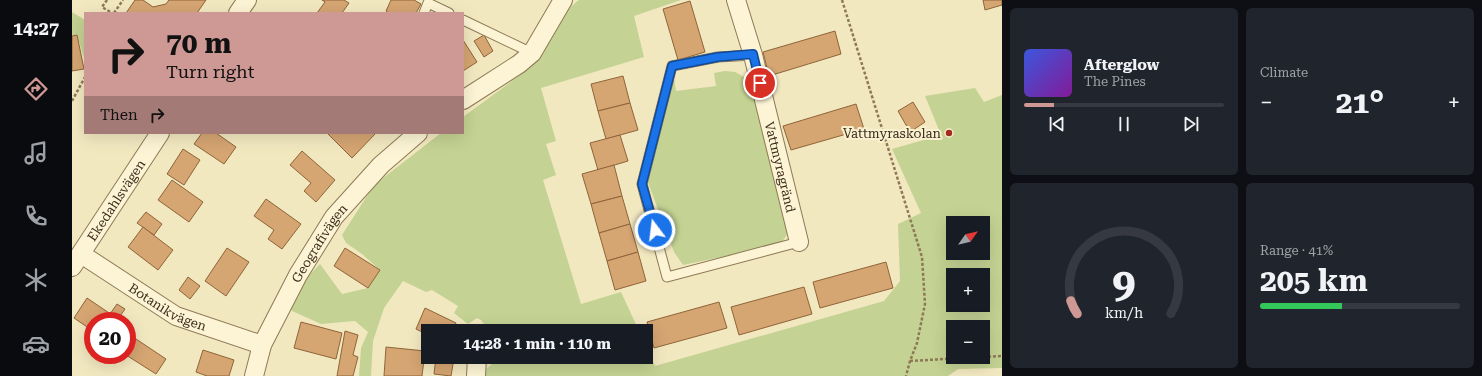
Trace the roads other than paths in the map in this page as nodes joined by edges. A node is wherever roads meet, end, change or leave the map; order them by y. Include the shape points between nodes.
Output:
1 (247, 0) edge
2 (563, 0) edge
3 (736, 0) edge
4 (239, 12) edge
5 (424, 12) edge
6 (447, 12) edge
7 (464, 20) edge
8 (532, 53) junction
9 (753, 54) junction
10 (464, 99) edge
11 (159, 134) edge
12 (417, 134) edge
13 (799, 242) joint
14 (76, 260) edge
15 (262, 345) junction
16 (477, 364) edge
17 (254, 376) edge
18 (476, 376) edge

1 - 4 street
2 - 8 street
3 - 9 street, Vattmyragränd
5 - 6 lane via 428,3
7 - 8 lane
8 - 10 street
9 - 13 street, Vattmyragränd
9 - 13 lane via 718,57 672,66 642,184 667,277
11 - 14 street, Ekedahlsvägen
12 - 15 street, Geografivägen via 381,165 334,217 298,275
14 - 15 street, Botanikvägen via 176,316
15 - 17 street, Geografivägen
16 - 18 street

